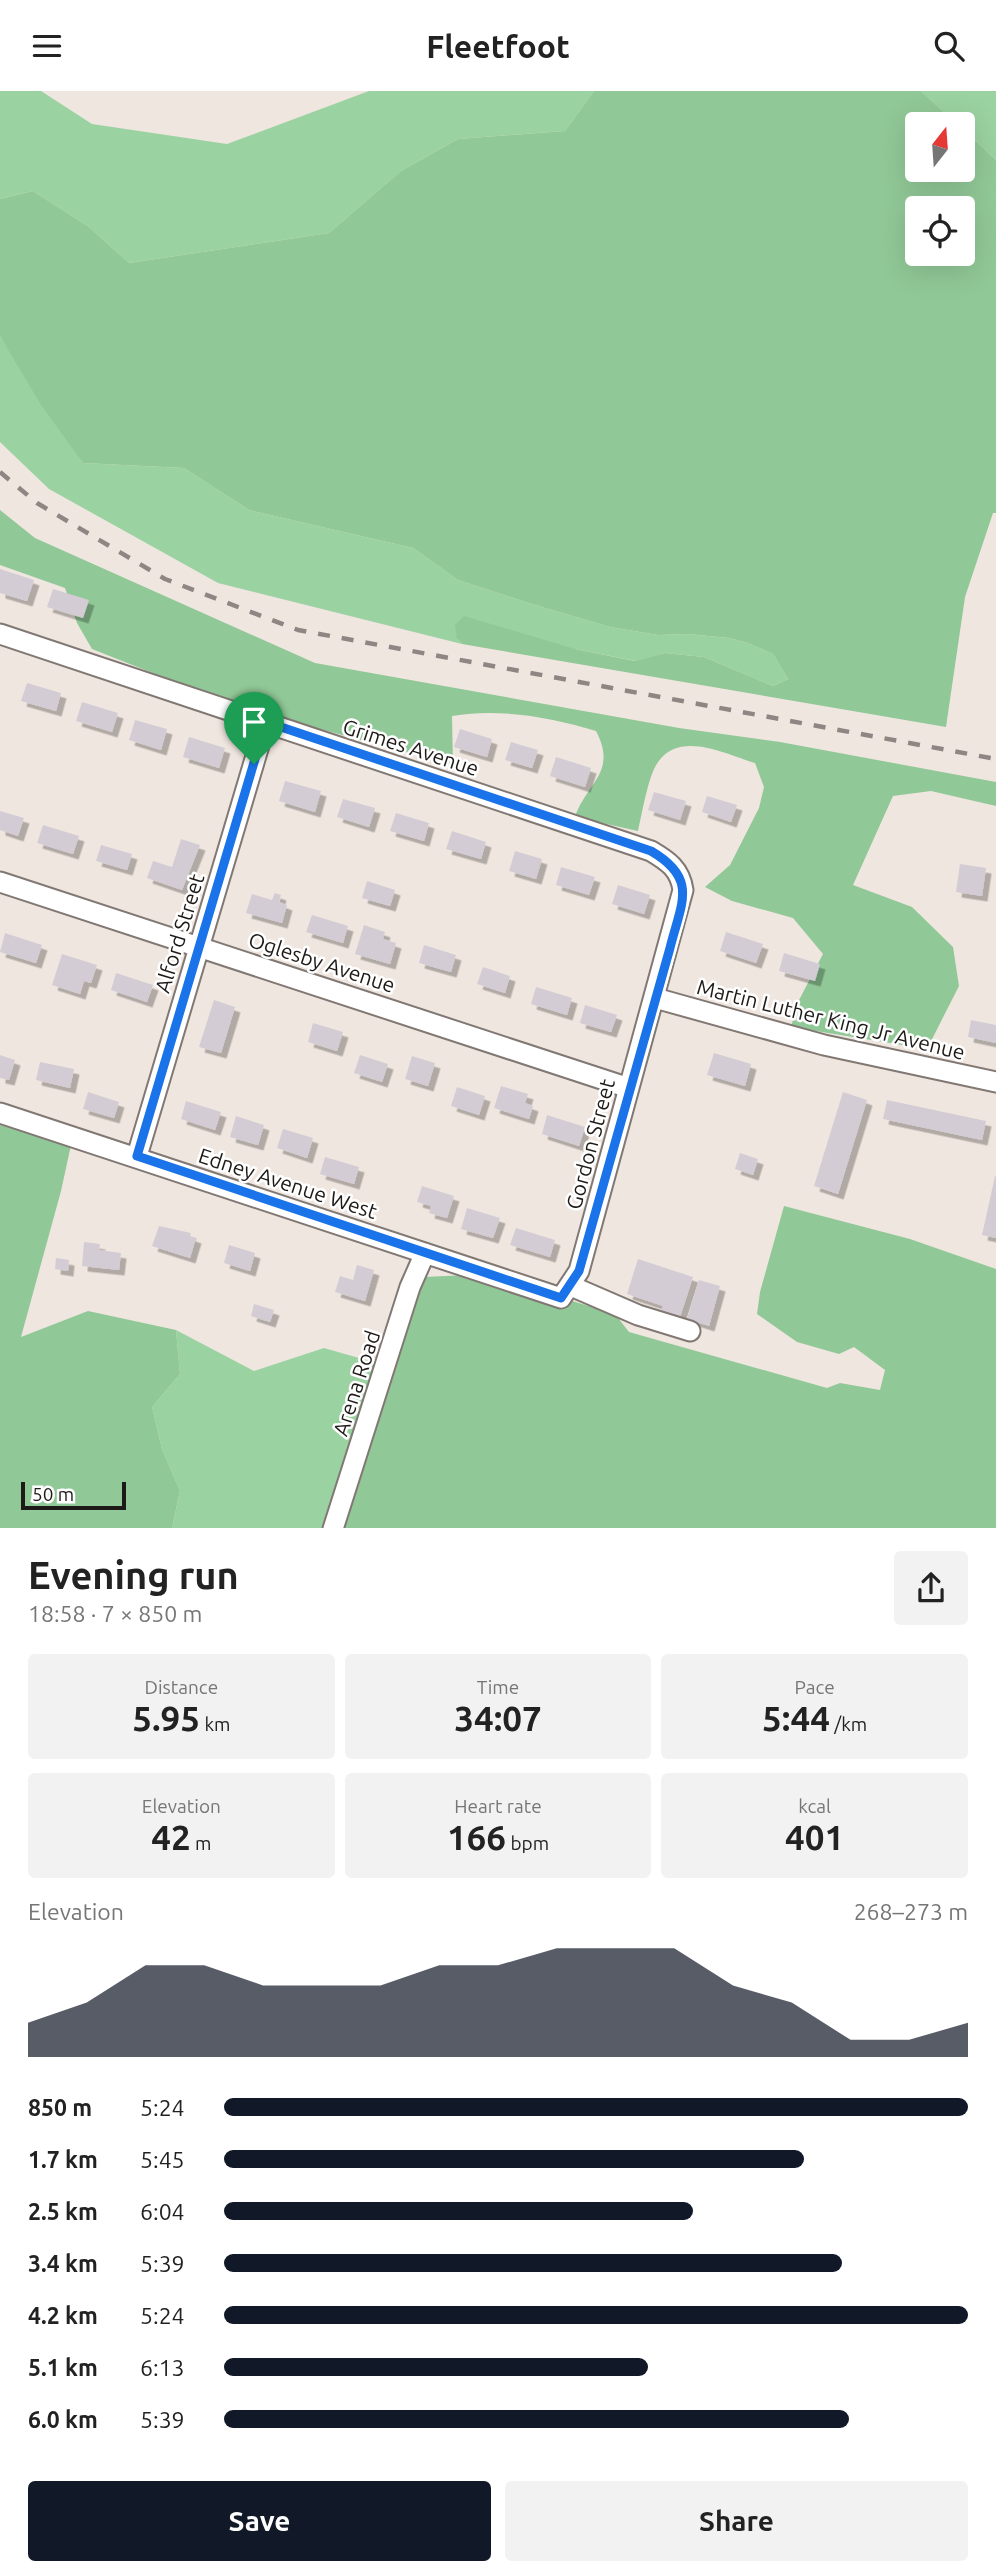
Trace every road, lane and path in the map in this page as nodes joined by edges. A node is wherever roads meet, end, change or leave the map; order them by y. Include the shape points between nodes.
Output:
1 (0, 634) edge
2 (266, 722) junction
3 (0, 881) edge
4 (199, 945) junction
5 (655, 998) junction
6 (996, 1082) edge
7 (629, 1088) junction
8 (0, 1113) edge
9 (137, 1156) junction
10 (425, 1253) junction
11 (566, 1292) junction
12 (690, 1331) dead end
13 (333, 1528) edge

1 - 2 street, Grimes Avenue
2 - 4 street, Alford Street
2 - 5 street, Grimes Avenue via 651,851 668,861 680,875 683,890
3 - 4 street, Oglesby Avenue
4 - 7 street, Oglesby Avenue
4 - 9 street, Alford Street
5 - 6 street, Martin Luther King Jr Avenue via 824,1045
5 - 7 street, Gordon Street
7 - 11 street, Gordon Street via 579,1271
8 - 9 street, Edney Avenue West
9 - 10 street, Edney Avenue West
10 - 11 street, Edney Avenue West
10 - 13 street, Arena Road
11 - 12 street, Edney Avenue West

